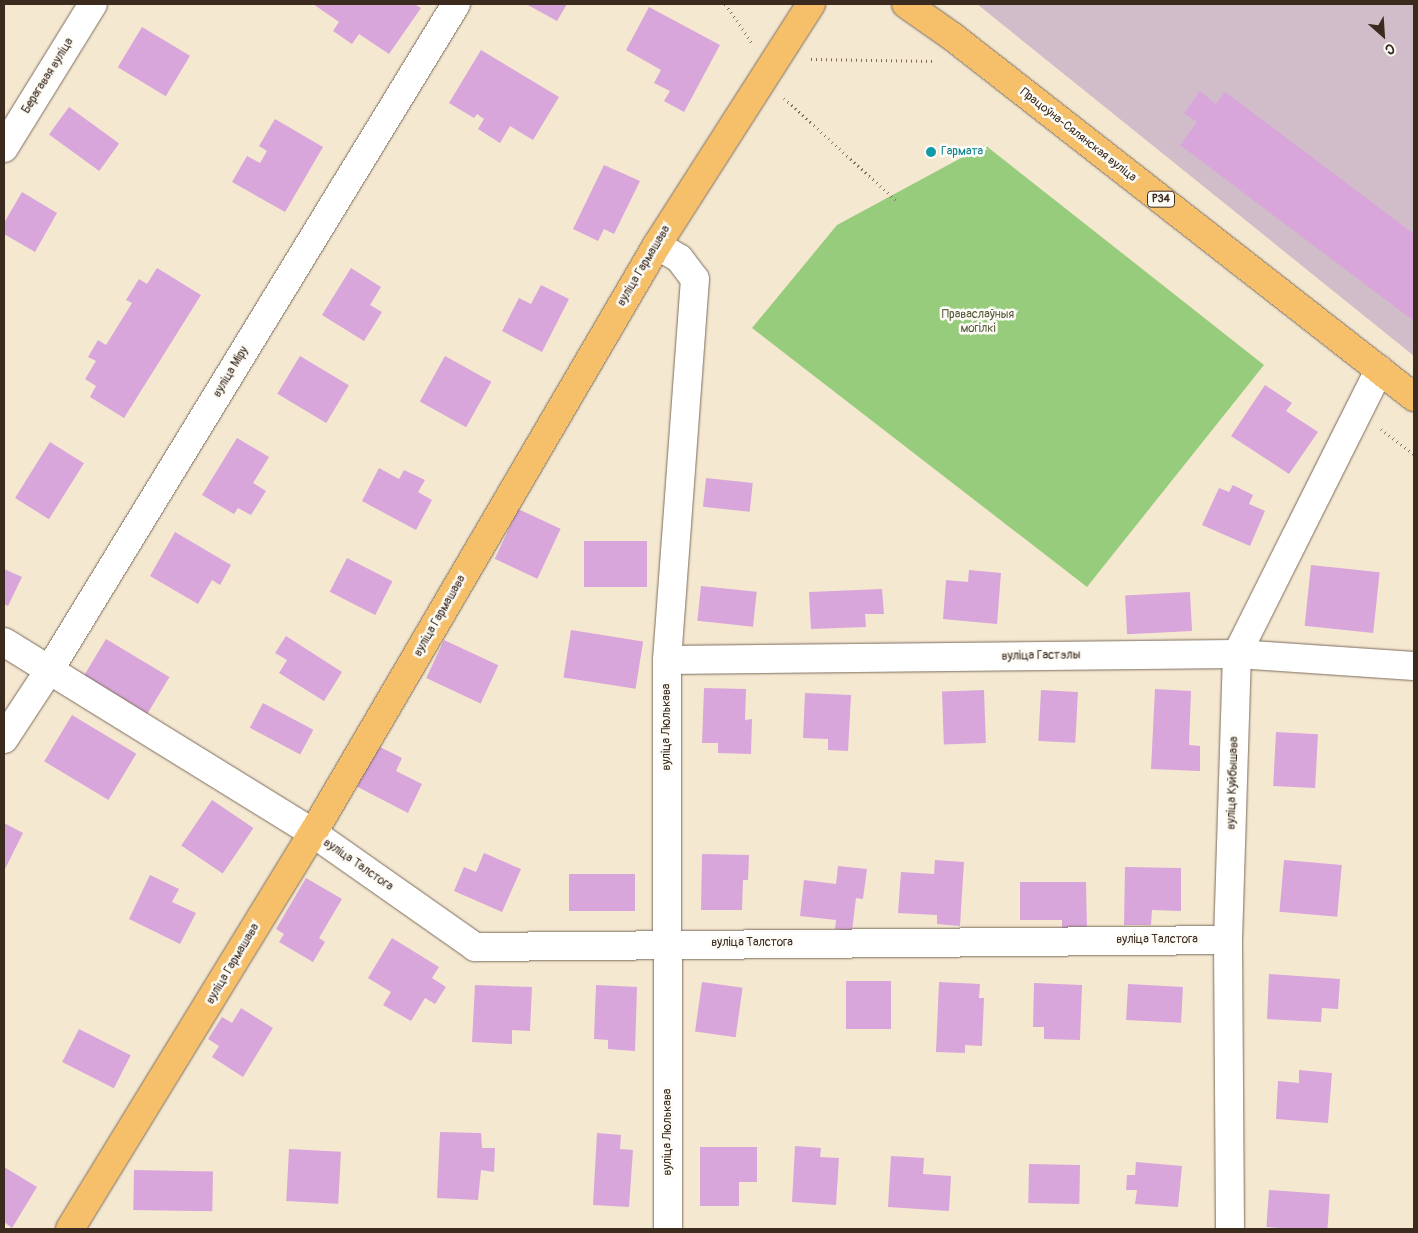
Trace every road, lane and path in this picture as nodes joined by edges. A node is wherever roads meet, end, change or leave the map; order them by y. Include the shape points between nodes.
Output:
1 (93, 4) edge
2 (456, 4) edge
3 (725, 4) edge
4 (811, 4) edge
5 (906, 4) edge
6 (953, 37) junction
7 (768, 68) junction
8 (4, 148) edge
9 (898, 202) dead end
10 (656, 245) junction
11 (1379, 370) junction
12 (1414, 397) edge
13 (1359, 412) junction
14 (1414, 454) edge
15 (4, 642) edge
16 (1238, 654) junction
17 (667, 660) junction
18 (1414, 666) edge
19 (50, 669) junction
20 (4, 739) edge
21 (313, 833) junction
22 (1228, 940) junction
23 (667, 943) junction
24 (70, 1229) edge
25 (668, 1229) edge
26 (1230, 1229) edge

1 - 8 street, Берагавая вуліца
2 - 19 street, вуліца Міру
3 - 7 path
4 - 7 main road, вуліца Гармашава
5 - 6 main road, Працоўна-Сялянская вуліца / Р34
6 - 7 path via 935,63 805,58 792,68
6 - 11 main road, Працоўна-Сялянская вуліца / Р34
7 - 9 path
7 - 10 main road, вуліца Гармашава
10 - 17 street, вуліца Люлькава via 679,258 695,279
10 - 21 main road, вуліца Гармашава
11 - 12 main road, Працоўна-Сялянская вуліца / Р34
11 - 13 street, вуліца Куйбышава
13 - 14 path
13 - 16 street, вуліца Куйбышава
15 - 19 street, вуліца Талстога
16 - 17 street, вуліца Гастэлы
16 - 18 street, вуліца Гастэлы
16 - 22 street, вуліца Куйбышава
17 - 23 street, вуліца Люлькава
19 - 20 street, вуліца Міру
19 - 21 street, вуліца Талстога
21 - 23 street, вуліца Талстога via 475,947
21 - 24 main road, вуліца Гармашава
22 - 23 street, вуліца Талстога
22 - 26 street, вуліца Куйбышава
23 - 25 street, вуліца Люлькава

